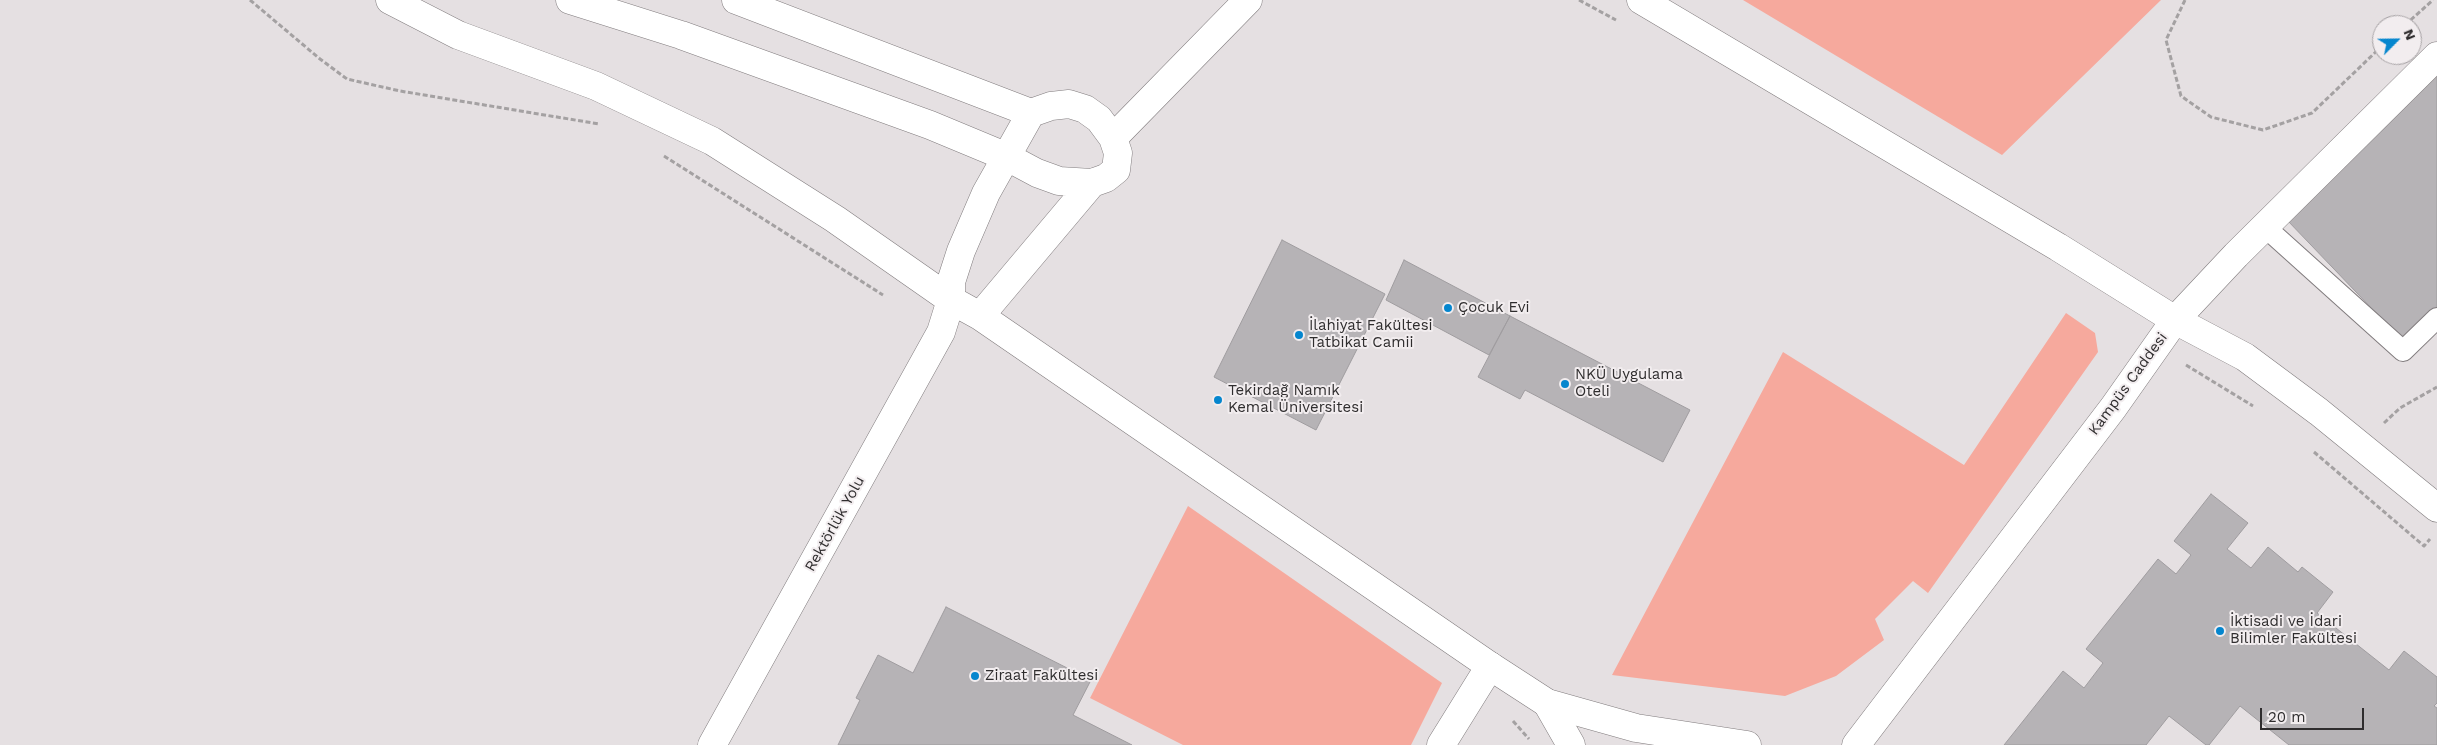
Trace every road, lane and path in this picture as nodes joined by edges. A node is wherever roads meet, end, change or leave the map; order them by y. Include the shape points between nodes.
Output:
1 (250, 0) edge
2 (390, 0) edge
3 (570, 0) edge
4 (736, 0) edge
5 (1248, 0) edge
6 (1579, 0) edge
7 (1641, 0) edge
8 (2185, 0) edge
9 (2433, 0) edge
10 (2416, 15) edge
11 (1619, 22) dead end
12 (2372, 56) edge
13 (2437, 56) edge
14 (1031, 113) junction
15 (609, 126) dead end
16 (1113, 138) junction
17 (660, 154) dead end
18 (1007, 157) junction
19 (1092, 183) junction
20 (2264, 226) junction
21 (884, 296) dead end
22 (951, 300) junction
23 (980, 316) junction
24 (2437, 318) edge
25 (2175, 320) junction
26 (2156, 346) junction
27 (2437, 387) edge
28 (2256, 408) dead end
29 (2361, 447) junction
30 (2310, 449) dead end
31 (2437, 508) edge
32 (2433, 535) dead end
33 (1490, 666) junction
34 (1475, 690) junction
35 (1547, 703) junction
36 (712, 745) edge
37 (1441, 745) edge
38 (1534, 745) edge
39 (1571, 745) edge
40 (1747, 745) edge
41 (1856, 745) edge

1 - 15 path via 347,79
2 - 22 street via 458,35 596,86 712,141 836,219
3 - 18 street via 681,34 930,125
4 - 14 street
5 - 16 street
6 - 11 path
7 - 25 street
8 - 12 path via 2166,40 2181,96 2211,117 2263,130 2312,113
9 - 10 path
13 - 20 street, Kampüs Caddesi
14 - 16 street via 1068,104 1085,109 1099,119
14 - 18 street
16 - 19 street via 1118,152 1116,170
17 - 21 path
18 - 19 street via 1037,174 1059,181
18 - 22 street, Rektörlük Yolu via 986,194 961,251 951,282
19 - 23 street
20 - 24 lane via 2403,351
20 - 25 street, Kampüs Caddesi
22 - 23 street
22 - 36 street, Rektörlük Yolu via 941,332
23 - 33 street
25 - 26 street, Kampüs Caddesi
25 - 29 street via 2245,357
26 - 28 path
26 - 41 street, Kampüs Caddesi via 2113,408
27 - 29 path via 2400,408
29 - 31 street
30 - 32 path via 2424,546
33 - 34 street
33 - 35 street
34 - 37 street
34 - 38 path via 1508,716
35 - 39 street
35 - 40 street via 1636,728

